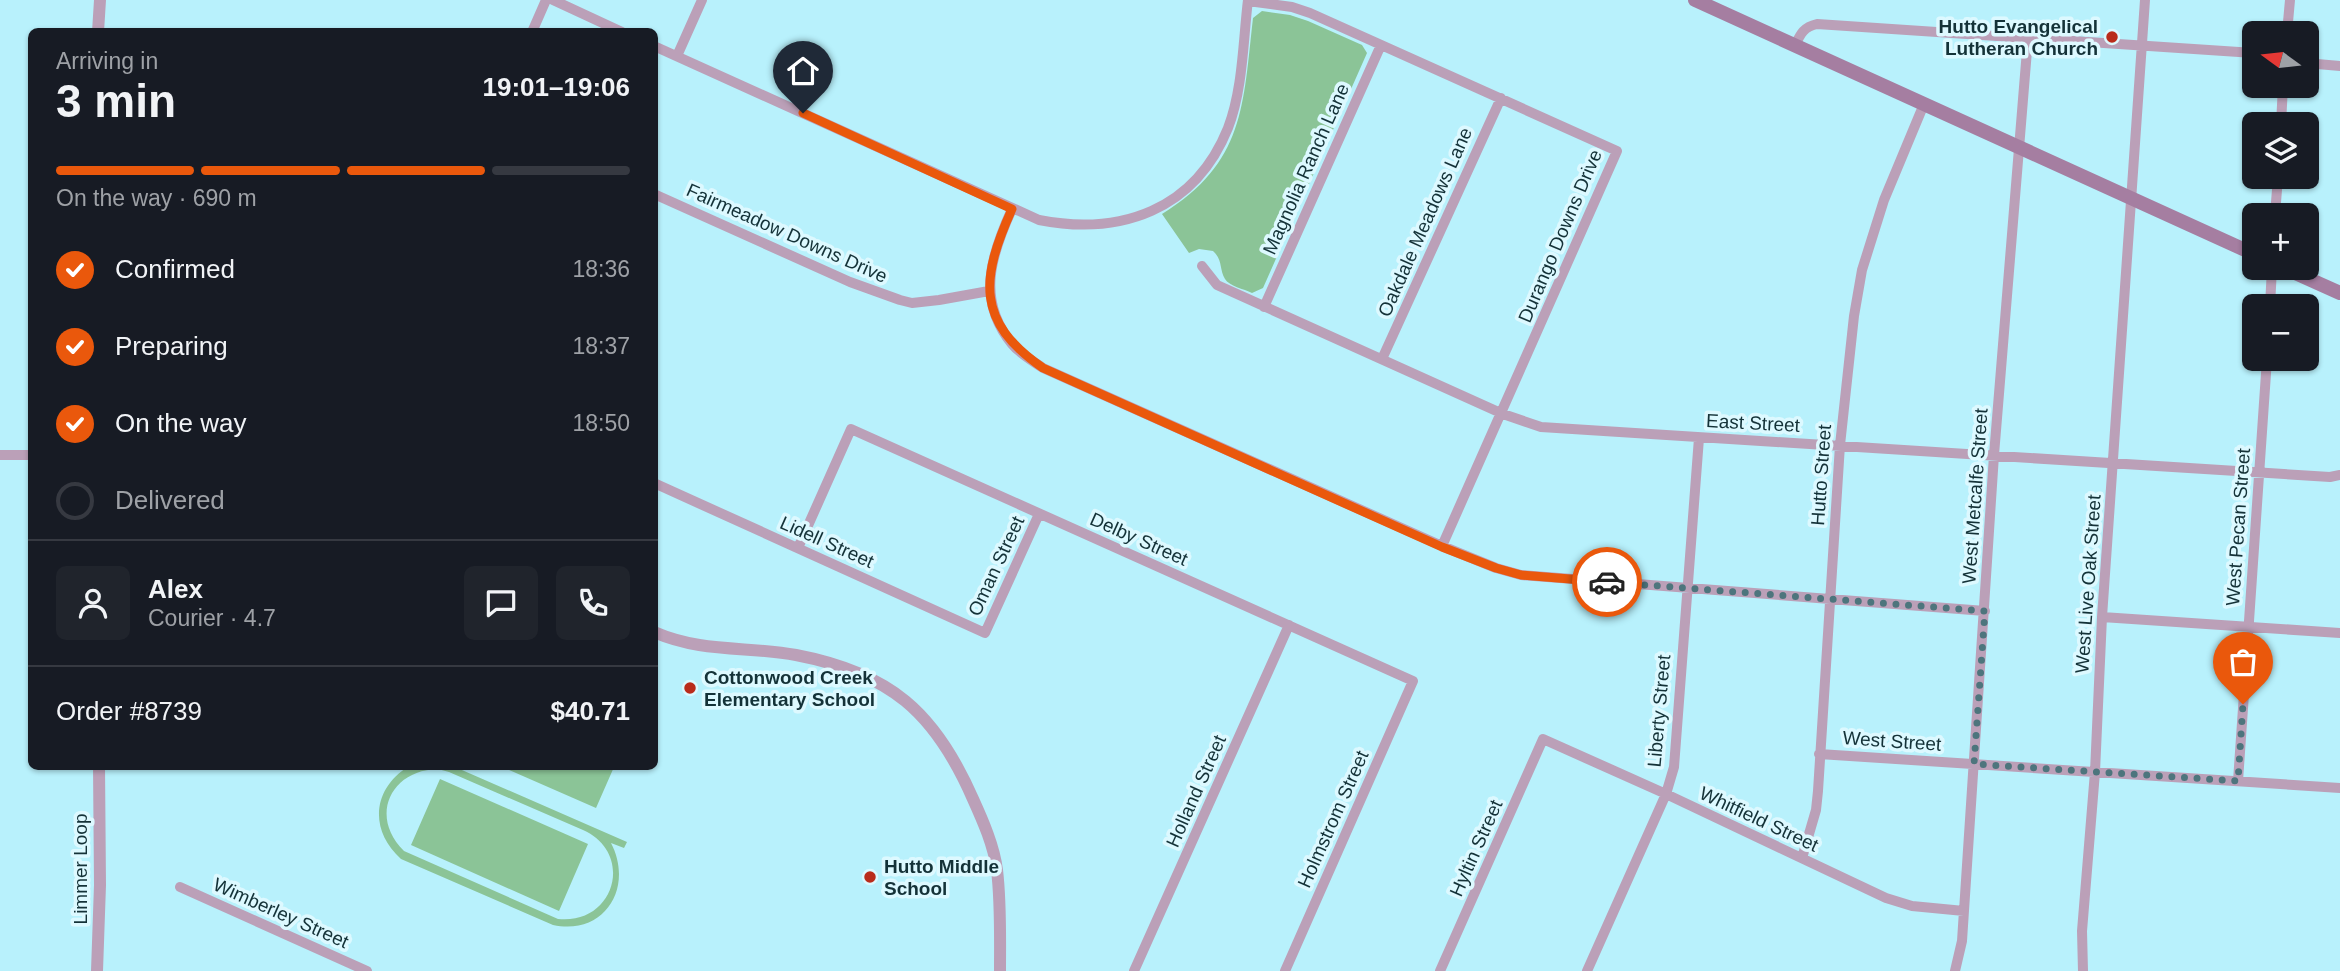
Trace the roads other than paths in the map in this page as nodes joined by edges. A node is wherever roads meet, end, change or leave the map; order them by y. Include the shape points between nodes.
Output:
1 (100, 0) edge
2 (546, 0) edge
3 (553, 0) edge
4 (702, 0) edge
5 (1248, 0) edge
6 (1695, 0) edge
7 (2145, 0) edge
8 (2290, 0) edge
9 (2288, 21) edge
10 (98, 28) edge
11 (534, 28) edge
12 (613, 28) edge
13 (2028, 38) junction
14 (1796, 44) junction
15 (2142, 44) junction
16 (1381, 45) junction
17 (658, 48) edge
18 (2242, 53) edge
19 (677, 56) junction
20 (2319, 64) edge
21 (2340, 66) edge
22 (1500, 98) junction
23 (1924, 104) junction
24 (2021, 148) junction
25 (658, 196) edge
26 (2132, 198) junction
27 (1012, 209) junction
28 (2242, 248) edge
29 (1202, 266) dead end
30 (2311, 280) edge
31 (989, 291) junction
32 (2340, 293) edge
33 (1264, 306) junction
34 (1382, 359) junction
35 (2266, 371) edge
36 (1503, 414) junction
37 (1699, 438) junction
38 (1840, 445) junction
39 (0, 455) edge
40 (28, 455) edge
41 (1994, 455) junction
42 (2113, 463) junction
43 (2260, 472) junction
44 (2340, 475) edge
45 (658, 485) edge
46 (1039, 514) junction
47 (1442, 547) junction
48 (798, 548) junction
49 (1687, 588) junction
50 (1830, 600) junction
51 (1985, 611) junction
52 (2102, 617) junction
53 (1289, 625) junction
54 (2249, 627) junction
55 (985, 633) joint
56 (2340, 633) edge
57 (658, 634) edge
58 (1413, 681) joint
59 (1544, 739) joint
60 (1819, 754) junction
61 (1974, 764) junction
62 (99, 770) edge
63 (2095, 772) junction
64 (2238, 781) junction
65 (2340, 788) edge
66 (1667, 794) junction
67 (1801, 858) junction
68 (180, 887) dead end
69 (1964, 911) junction
70 (97, 971) edge
71 (367, 971) edge
72 (1000, 971) edge
73 (1135, 971) edge
74 (1285, 971) edge
75 (1440, 971) edge
76 (1587, 971) edge
77 (1955, 971) edge
78 (2084, 971) edge

1 - 10 street
2 - 11 street
3 - 12 street
4 - 19 street
5 - 16 street, Durango Downs Drive via 1300,10
5 - 27 street via 1229,126 1218,149 1179,196 1118,223 1089,226 1039,220
6 - 14 main road
7 - 15 street, West Live Oak Street
8 - 9 street
13 - 14 street via 1817,24 1808,26
13 - 15 street
13 - 24 street, West Metcalfe Street
14 - 23 main road
15 - 18 street
15 - 26 street, West Live Oak Street
16 - 22 street, Durango Downs Drive
16 - 33 street, Magnolia Ranch Lane
17 - 19 street
19 - 27 street
20 - 21 street
22 - 34 street, Oakdale Meadows Lane
22 - 36 street, Durango Downs Drive via 1617,151
23 - 24 main road
23 - 38 street, Hutto Street via 1884,200 1862,270
24 - 26 main road
24 - 41 street, West Metcalfe Street
25 - 31 street, Fairmeadow Downs Drive via 900,300 912,303
26 - 28 main road
26 - 42 street, West Live Oak Street
27 - 31 street via 991,264
29 - 33 street, East Street via 1217,285
30 - 32 main road
31 - 47 street via 996,317 1013,345 1043,368
33 - 34 street, East Street
34 - 36 street, East Street
35 - 43 street, West Pecan Street
36 - 37 street, East Street via 1541,427
36 - 47 street, Durango Downs Drive
37 - 38 street, East Street
37 - 49 street, Liberty Street
38 - 41 street, East Street
38 - 50 street, Hutto Street
39 - 40 street
41 - 42 street, East Street
41 - 51 street, West Metcalfe Street
42 - 43 street, East Street
42 - 52 street, West Live Oak Street
43 - 44 street, East Street
43 - 54 street, West Pecan Street
45 - 48 street, Lidell Street
46 - 48 street, Delby Street via 851,429
46 - 53 street, Delby Street
46 - 55 street, Oman Street
47 - 49 street via 1521,575
48 - 55 street, Lidell Street
49 - 50 street
49 - 66 street, Liberty Street via 1678,740
50 - 51 street
50 - 60 street, Hutto Street
51 - 61 street, West Metcalfe Street
52 - 54 street
52 - 63 street, West Live Oak Street
53 - 58 street, Delby Street
53 - 73 street, Holland Street
54 - 56 street
54 - 64 street, West Pecan Street
57 - 72 street via 717,649 793,654 838,665 874,679 918,710 963,776 983,821 996,867
58 - 74 street, Holmstrom Street
59 - 66 street, Whitfield Street
59 - 75 street, Hyltin Street
60 - 61 street, West Street
60 - 67 street, Hutto Street via 1816,810
61 - 63 street, West Street
61 - 69 street, West Metcalfe Street
62 - 70 street, Limmer Loop
63 - 64 street, West Street
63 - 78 street, West Live Oak Street via 2082,931
64 - 65 street, West Street
66 - 67 street, Whitfield Street
66 - 76 street, Liberty Street
67 - 69 street, Whitfield Street via 1886,898 1912,906
68 - 71 street, Wimberley Street
69 - 77 street, West Metcalfe Street

